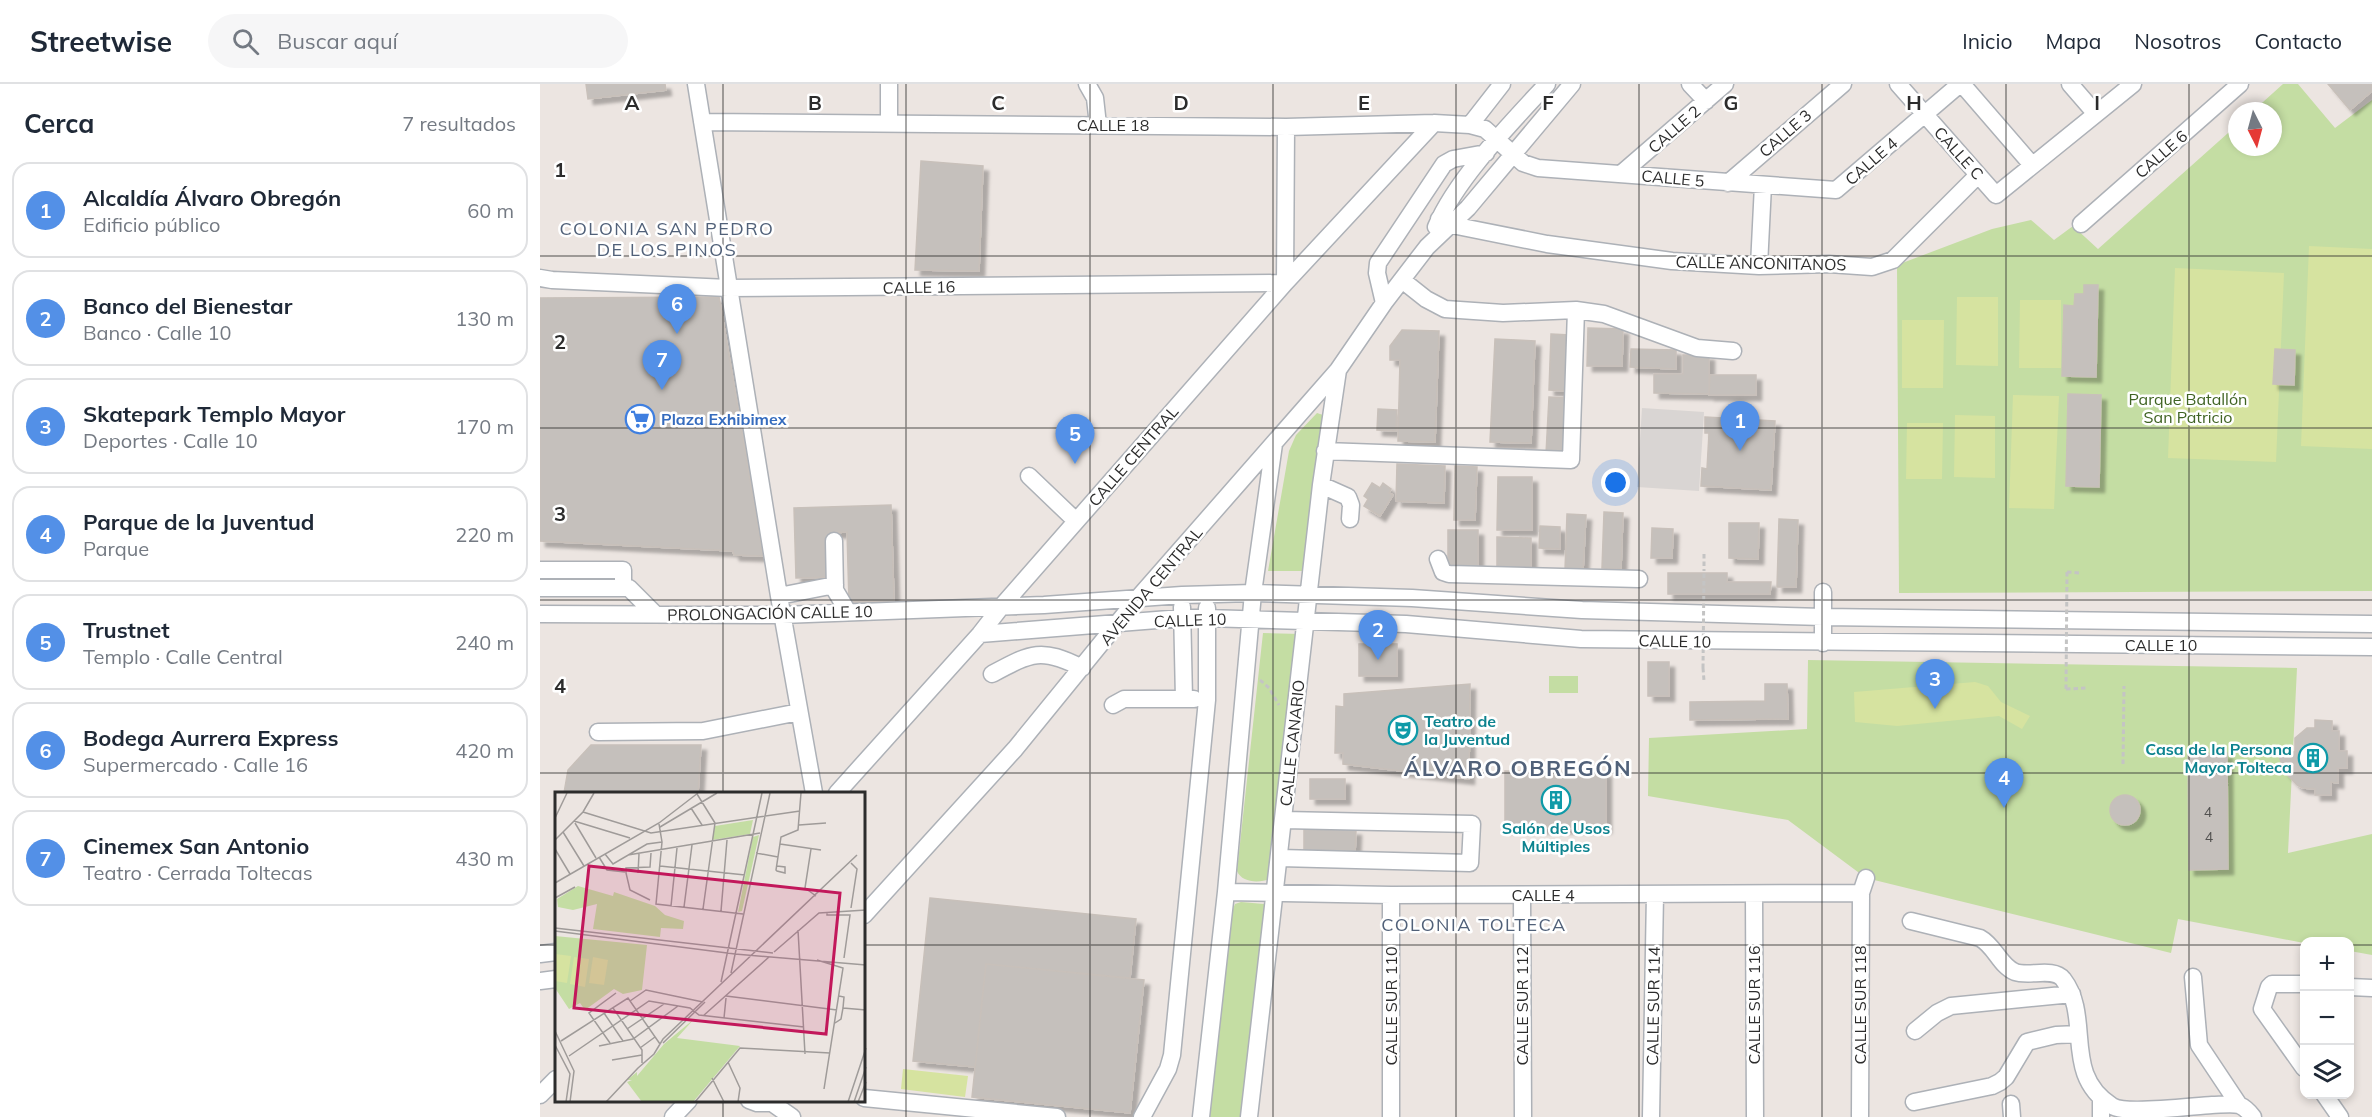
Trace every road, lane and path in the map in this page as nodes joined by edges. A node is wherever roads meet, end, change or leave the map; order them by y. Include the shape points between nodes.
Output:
1 (696, 84) edge
2 (889, 84) edge
3 (1087, 84) edge
4 (1502, 84) edge
5 (1547, 84) edge
6 (1572, 84) edge
7 (1690, 84) edge
8 (1725, 84) edge
9 (1843, 84) edge
10 (1898, 84) edge
11 (1961, 84) edge
12 (2070, 84) edge
13 (2133, 84) edge
14 (2240, 84) edge
15 (1706, 101) junction
16 (2096, 114) junction
17 (1925, 115) junction
18 (702, 122) junction
19 (889, 123) junction
20 (1434, 123) junction
21 (1470, 124) junction
22 (1098, 125) junction
23 (1286, 127) junction
24 (1498, 138) junction
25 (1486, 153) junction
26 (1513, 154) junction
27 (2032, 165) junction
28 (1622, 173) junction
29 (1978, 175) junction
30 (1728, 183) junction
31 (1763, 185) junction
32 (1836, 190) joint
33 (1446, 222) junction
34 (2081, 224) dead end
35 (1759, 266) junction
36 (544, 280) edge
37 (1402, 280) junction
38 (1286, 283) junction
39 (728, 288) junction
40 (1384, 303) junction
41 (1576, 310) junction
42 (1732, 351) dead end
43 (1338, 370) junction
44 (1274, 443) junction
45 (1325, 451) junction
46 (1029, 476) dead end
47 (1321, 485) junction
48 (1350, 519) dead end
49 (1076, 521) junction
50 (834, 541) dead end
51 (1704, 554) dead end
52 (1438, 559) dead end
53 (540, 570) edge
54 (1031, 572) junction
55 (2080, 573) dead end
56 (1639, 579) dead end
57 (835, 585) junction
58 (540, 588) edge
59 (623, 588) junction
60 (1823, 592) dead end
61 (1253, 593) junction
62 (1207, 594) junction
63 (1308, 594) junction
64 (1182, 595) junction
65 (779, 596) junction
66 (1138, 598) junction
67 (1044, 605) junction
68 (1001, 607) junction
69 (848, 612) junction
70 (540, 614) edge
71 (656, 615) junction
72 (782, 615) junction
73 (1822, 616) junction
74 (1182, 618) junction
75 (1207, 618) junction
76 (1251, 618) junction
77 (1306, 620) junction
78 (1119, 623) junction
79 (2372, 624) edge
80 (980, 634) junction
81 (1823, 643) junction
82 (2372, 647) edge
83 (1082, 668) junction
84 (992, 674) dead end
85 (1704, 681) dead end
86 (2124, 686) dead end
87 (2087, 688) dead end
88 (1184, 699) junction
89 (1207, 700) junction
90 (1113, 705) dead end
91 (799, 712) junction
92 (598, 732) dead end
93 (2123, 764) dead end
94 (814, 792) edge
95 (838, 792) edge
96 (1284, 820) junction
97 (1280, 858) junction
98 (1864, 886) joint
99 (1226, 892) junction
100 (1275, 894) junction
101 (1654, 894) junction
102 (1754, 894) junction
103 (1391, 895) junction
104 (1522, 895) junction
105 (866, 913) edge
106 (1911, 921) dead end
107 (555, 952) edge
108 (540, 954) edge
109 (2193, 977) dead end
110 (555, 979) edge
111 (540, 981) edge
112 (2300, 984) edge
113 (2354, 987) edge
114 (2372, 988) edge
115 (2072, 994) junction
116 (1915, 1031) dead end
117 (2078, 1034) junction
118 (2300, 1062) edge
119 (555, 1080) edge
120 (540, 1095) edge
121 (866, 1098) edge
122 (2101, 1098) junction
123 (2327, 1099) edge
124 (688, 1102) edge
125 (751, 1102) edge
126 (771, 1102) edge
127 (1914, 1102) dead end
128 (2239, 1105) junction
129 (674, 1117) edge
130 (792, 1117) edge
131 (1057, 1117) edge
132 (1142, 1117) edge
133 (1201, 1117) edge
134 (1249, 1117) edge
135 (1391, 1117) edge
136 (1522, 1117) edge
137 (1651, 1117) edge
138 (1755, 1117) edge
139 (1860, 1117) edge
140 (2101, 1117) edge
141 (2253, 1117) edge
142 (2340, 1117) edge

1 - 18 street
2 - 19 street
3 - 22 street via 1095,98
4 - 21 street
5 - 24 street, AVENIDA CENTRAL
6 - 26 street, AVENIDA CENTRAL
7 - 15 street
8 - 15 street, CALLE 2
9 - 30 street, CALLE 3
10 - 17 street, CALLE C
11 - 17 street, CALLE 4
11 - 27 street
12 - 16 street
13 - 16 street
14 - 34 street, CALLE 6
15 - 28 street, CALLE 2
16 - 27 street
17 - 29 street, CALLE C
17 - 32 street, CALLE 4
18 - 19 street, CALLE 18
18 - 39 street
19 - 22 street, CALLE 18
20 - 21 street, CALLE 18
20 - 23 street, CALLE 18
20 - 38 street, CALLE CENTRAL
21 - 24 street, CALLE 18
22 - 23 street, CALLE 18
23 - 38 street
24 - 25 street, AVENIDA CENTRAL
24 - 26 street, CALLE 18
25 - 33 street, AVENIDA CENTRAL via 1452,198
25 - 40 street via 1444,164 1378,263
26 - 28 street, CALLE 5 via 1538,168
26 - 33 street, AVENIDA CENTRAL
27 - 29 street, CALLE C via 1996,195
28 - 30 street, CALLE 5
29 - 35 street, CALLE ANCONITANOS via 1893,260 1872,267
30 - 31 street, CALLE 5
31 - 32 street, CALLE 5
31 - 35 street
33 - 35 street, CALLE ANCONITANOS via 1547,244 1672,261
33 - 37 street, AVENIDA CENTRAL
36 - 39 street, CALLE 16
37 - 40 street, AVENIDA CENTRAL
37 - 41 street via 1445,309
38 - 39 street, CALLE 16
38 - 49 street, CALLE CENTRAL
39 - 65 street
40 - 43 street, AVENIDA CENTRAL
41 - 42 street via 1604,315 1697,348
41 - 45 street via 1571,460
43 - 44 street, AVENIDA CENTRAL
43 - 45 street, CALLE CANARIO
44 - 61 street
44 - 66 street, AVENIDA CENTRAL
45 - 47 street, CALLE CANARIO
46 - 49 street
47 - 48 street via 1348,497
47 - 63 street, CALLE CANARIO
49 - 54 street, CALLE CENTRAL
50 - 57 street
51 - 85 path, bridge
52 - 56 street via 1443,572 1449,574
53 - 59 street via 623,570
54 - 67 street via 1030,592
54 - 68 street, CALLE CENTRAL
55 - 87 path, bridge via 2067,572 2066,689
57 - 65 street
57 - 69 street
58 - 59 street
59 - 71 street via 629,588
60 - 73 street
61 - 62 street, CALLE 10
61 - 63 street, CALLE 10
61 - 76 street
62 - 64 street, CALLE 10
62 - 75 street
63 - 73 street, CALLE 10 via 1412,597 1582,610
63 - 77 street, CALLE CANARIO
64 - 66 street, CALLE 10
64 - 74 street
65 - 72 street
66 - 67 street, CALLE 10
66 - 78 street, AVENIDA CENTRAL
67 - 68 street, CALLE 10
68 - 69 street, PROLONGACIÓN CALLE 10
68 - 80 street, CALLE CENTRAL
69 - 72 street, PROLONGACIÓN CALLE 10
70 - 71 street, PROLONGACIÓN CALLE 10
71 - 72 street, PROLONGACIÓN CALLE 10
72 - 91 street
73 - 79 street, CALLE 10
73 - 81 street
74 - 75 street, CALLE 10
74 - 78 street, CALLE 10
74 - 88 street
75 - 76 street, CALLE 10
75 - 89 street
76 - 77 street, CALLE 10
76 - 99 street
77 - 81 street, CALLE 10 via 1581,639
77 - 96 street, CALLE CANARIO
78 - 80 street, CALLE 10
78 - 83 street, AVENIDA CENTRAL
80 - 95 street, CALLE CENTRAL
81 - 82 street, CALLE 10
83 - 84 street via 1046,654 1035,654
83 - 105 street, AVENIDA CENTRAL via 1015,749
86 - 93 path
88 - 89 street
88 - 90 street via 1124,699
89 - 132 street via 1172,1054
91 - 92 street via 703,731
91 - 94 street
96 - 97 street, CALLE CANARIO
96 - 97 street via 1472,824 1470,863
97 - 100 street, CALLE CANARIO
98 - 102 street, CALLE 4
98 - 139 street, CALLE SUR 118
99 - 100 street, CALLE 4
99 - 133 street
100 - 103 street, CALLE 4
100 - 134 street, CALLE CANARIO
101 - 102 street, CALLE 4
101 - 104 street, CALLE 4
101 - 137 street, CALLE SUR 114
102 - 138 street, CALLE SUR 116
103 - 104 street, CALLE 4
103 - 135 street, CALLE SUR 110
104 - 136 street, CALLE SUR 112
106 - 115 street via 1980,938 1989,943 2008,968 2022,974 2061,976
107 - 108 street
109 - 128 street via 2199,1045
110 - 111 street
112 - 118 street via 2272,984 2262,1009
113 - 114 street
115 - 116 street via 1951,1006
115 - 117 street
117 - 122 street via 2084,1071
117 - 127 street via 2027,1042 2006,1077 1992,1086
119 - 120 street
121 - 131 street
122 - 128 street via 2115,1108 2132,1110
122 - 140 street
123 - 142 street
124 - 129 street
125 - 126 street
126 - 130 street
128 - 141 street

